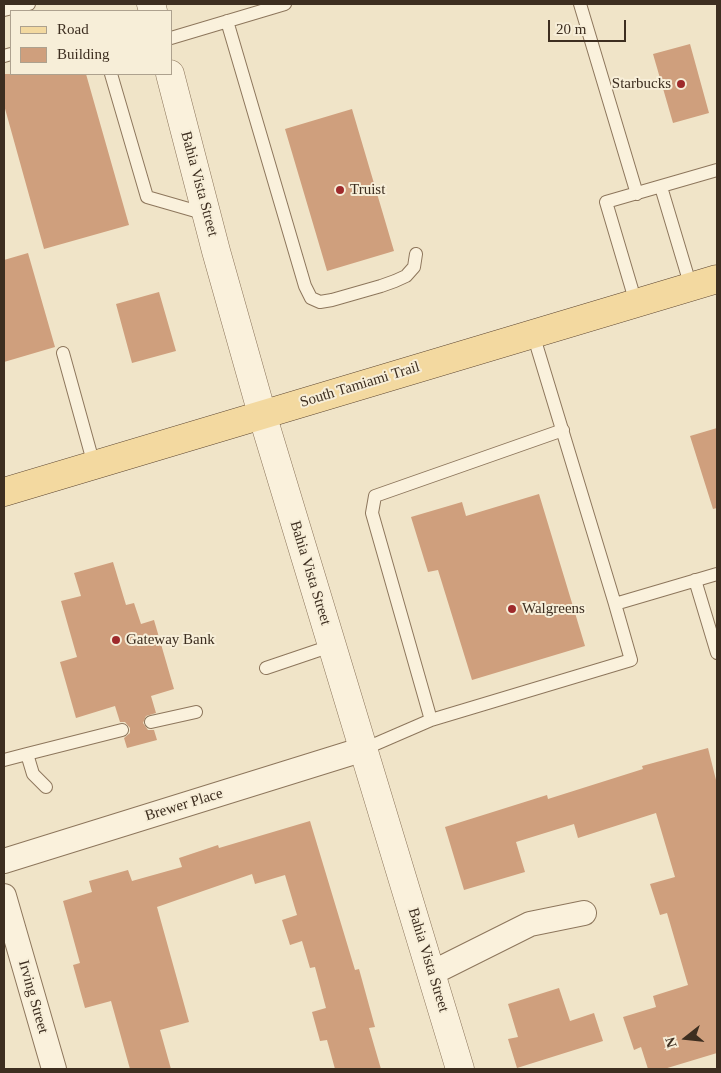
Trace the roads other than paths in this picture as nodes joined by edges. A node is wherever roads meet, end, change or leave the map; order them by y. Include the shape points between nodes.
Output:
1 (29, 4) edge
2 (285, 4) edge
3 (580, 4) edge
4 (4, 10) edge
5 (228, 21) junction
6 (172, 38) edge
7 (111, 75) edge
8 (170, 75) edge
9 (717, 170) edge
10 (661, 187) junction
11 (637, 194) junction
12 (207, 214) junction
13 (416, 254) dead end
14 (717, 279) edge
15 (691, 287) junction
16 (636, 303) junction
17 (533, 334) junction
18 (63, 353) dead end
19 (262, 414) junction
20 (563, 430) junction
21 (94, 464) junction
22 (4, 492) edge
23 (717, 574) edge
24 (695, 580) junction
25 (615, 604) junction
26 (332, 646) junction
27 (717, 653) edge
28 (266, 668) dead end
29 (196, 712) dead end
30 (431, 720) junction
31 (151, 722) dead end
32 (122, 730) dead end
33 (364, 748) junction
34 (27, 754) junction
35 (4, 760) edge
36 (46, 787) dead end
37 (4, 861) edge
38 (4, 896) edge
39 (584, 913) dead end
40 (432, 973) junction
41 (54, 1069) edge
42 (460, 1069) edge

1 - 4 lane
2 - 5 lane
3 - 11 lane
5 - 6 lane
5 - 13 lane via 305,286 312,298 320,302 332,300 395,281 414,267
7 - 12 lane via 147,198
8 - 12 street, Bahia Vista Street
9 - 10 lane
10 - 11 lane
10 - 15 lane
11 - 16 lane via 606,202
12 - 19 street, Bahia Vista Street
14 - 15 main road, South Tamiami Trail
15 - 16 main road, South Tamiami Trail
16 - 17 main road, South Tamiami Trail
17 - 19 main road, South Tamiami Trail
17 - 20 lane
18 - 21 lane
19 - 21 main road, South Tamiami Trail
19 - 26 street, Bahia Vista Street
20 - 25 lane
20 - 30 lane via 375,496 372,513
21 - 22 main road, South Tamiami Trail
23 - 24 lane
24 - 25 lane
24 - 27 lane
25 - 30 lane via 631,660
26 - 28 lane
26 - 33 street, Bahia Vista Street
29 - 31 lane
30 - 33 lane
32 - 34 lane
33 - 37 street, Brewer Place
33 - 40 street, Bahia Vista Street
34 - 35 lane
34 - 36 lane via 34,774
38 - 41 street, Irving Street
39 - 40 street via 530,924
40 - 42 street, Bahia Vista Street

